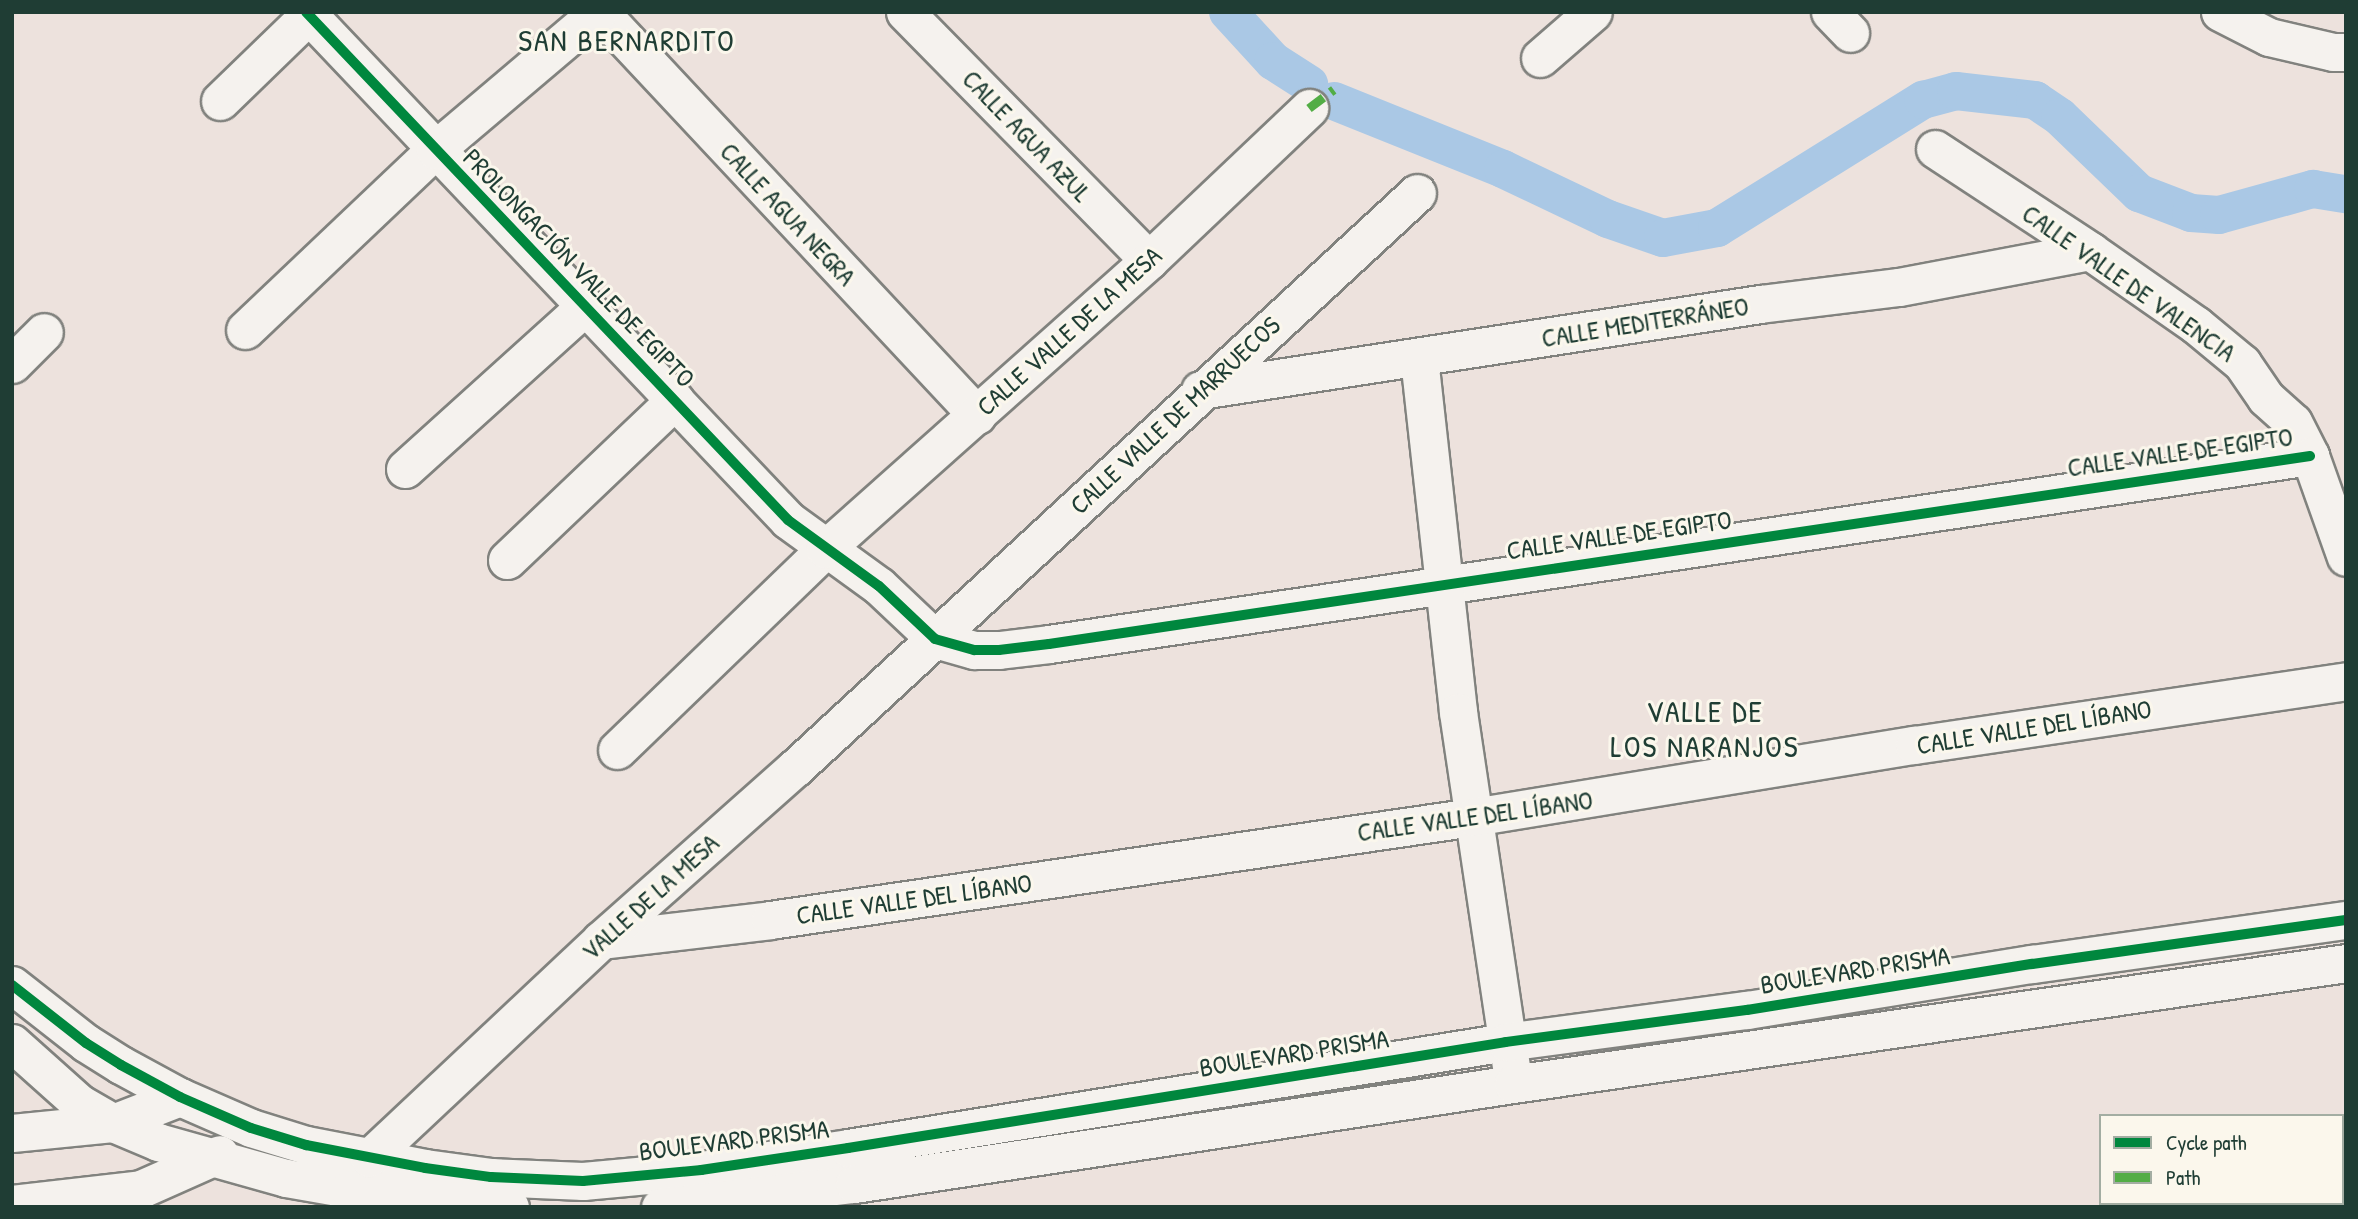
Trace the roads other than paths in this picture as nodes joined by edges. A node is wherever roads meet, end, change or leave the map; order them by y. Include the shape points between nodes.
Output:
1 (599, 12) edge
2 (905, 12) edge
3 (1593, 12) edge
4 (2220, 12) edge
5 (309, 13) edge
6 (2341, 55) edge
7 (1540, 58) dead end
8 (220, 101) dead end
9 (1308, 108) dead end
10 (1934, 149) dead end
11 (435, 150) junction
12 (1417, 192) dead end
13 (2090, 251) junction
14 (1149, 260) junction
15 (584, 307) junction
16 (245, 331) dead end
17 (44, 332) dead end
18 (1419, 358) junction
19 (12, 364) edge
20 (1200, 390) junction
21 (675, 400) junction
22 (977, 415) junction
23 (2311, 456) junction
24 (405, 470) dead end
25 (825, 549) junction
26 (2346, 557) edge
27 (507, 561) dead end
28 (1443, 584) junction
29 (935, 639) junction
30 (2346, 681) edge
31 (617, 750) dead end
32 (1473, 817) junction
33 (2346, 920) edge
34 (601, 940) junction
35 (2346, 963) edge
36 (12, 985) edge
37 (1506, 1042) junction
38 (12, 1043) edge
39 (1513, 1084) junction
40 (180, 1097) junction
41 (113, 1123) junction
42 (251, 1128) junction
43 (12, 1133) edge
44 (369, 1158) junction
45 (212, 1160) junction
46 (12, 1204) edge
47 (510, 1207) edge
48 (660, 1207) edge

1 - 11 street
1 - 22 street, CALLE AGUA NEGRA
2 - 14 street, CALLE AGUA AZUL
3 - 7 street
4 - 6 street via 2269,37
5 - 8 street
5 - 11 street, PROLONGACIÓN VALLE DE EGIPTO
9 - 14 street, CALLE VALLE DE LA MESA
10 - 13 street, CALLE VALLE DE VALENCIA
11 - 15 street, PROLONGACIÓN VALLE DE EGIPTO
11 - 16 street
12 - 20 street, CALLE VALLE DE MARRUECOS
13 - 18 street, CALLE MEDITERRÁNEO via 1899,287 1760,304
13 - 23 street, CALLE VALLE DE VALENCIA via 2242,363 2266,398 2293,422
14 - 22 street, CALLE VALLE DE LA MESA
15 - 21 street, PROLONGACIÓN VALLE DE EGIPTO
15 - 24 street
17 - 19 street
18 - 20 street, CALLE MEDITERRÁNEO
18 - 28 street
20 - 29 street, CALLE VALLE DE MARRUECOS
21 - 25 street, PROLONGACIÓN VALLE DE EGIPTO via 788,520
21 - 27 street
22 - 25 street, CALLE VALLE DE LA MESA
23 - 26 street, CALLE VALLE DE VALENCIA
23 - 28 street, CALLE VALLE DE EGIPTO
25 - 29 street, PROLONGACIÓN VALLE DE EGIPTO via 879,586
25 - 31 street, CALLE VALLE DE LA MESA
28 - 29 street, CALLE VALLE DE EGIPTO via 999,650 974,650
28 - 32 street
29 - 34 street, VALLE DE LA MESA
30 - 32 street, CALLE VALLE DEL LÍBANO
32 - 34 street, CALLE VALLE DEL LÍBANO via 770,920
32 - 37 street
33 - 37 street, BOULEVARD PRISMA
34 - 44 street, VALLE DE LA MESA
35 - 39 street
36 - 40 street, BOULEVARD PRISMA via 86,1043
37 - 39 street
37 - 44 street, BOULEVARD PRISMA via 701,1170 583,1181 491,1177
38 - 41 street via 79,1103
39 - 48 street via 854,1184
40 - 41 street
40 - 42 street, BOULEVARD PRISMA
41 - 43 street
41 - 45 street
42 - 44 street, BOULEVARD PRISMA
42 - 45 street
45 - 46 street via 141,1189
45 - 47 street via 349,1189

